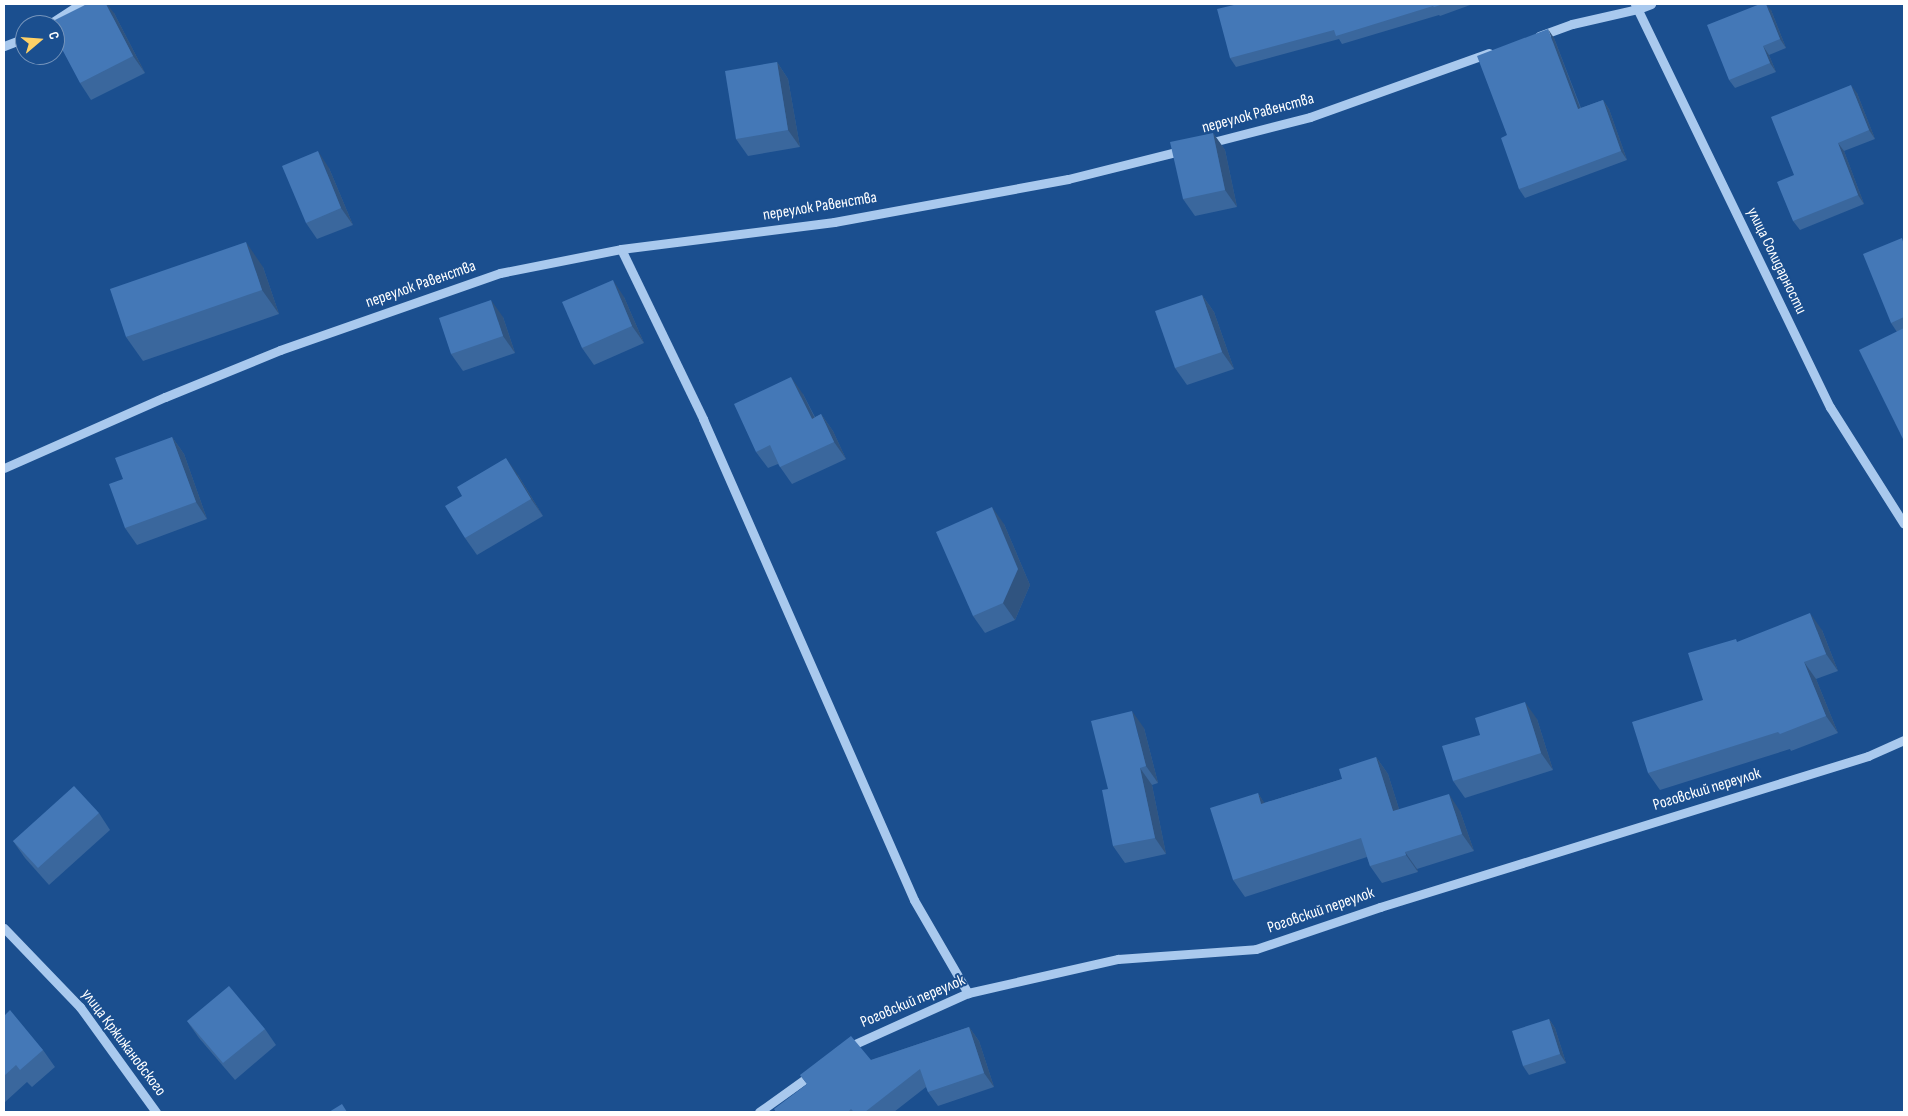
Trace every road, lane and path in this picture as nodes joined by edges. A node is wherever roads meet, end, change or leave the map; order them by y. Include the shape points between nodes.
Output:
1 (80, 4) edge
2 (1651, 4) edge
3 (1636, 6) edge
4 (63, 15) edge
5 (1525, 40) edge
6 (1497, 50) edge
7 (1204, 144) edge
8 (1194, 147) edge
9 (621, 249) junction
10 (4, 468) edge
11 (1904, 524) edge
12 (1904, 740) edge
13 (4, 928) edge
14 (968, 993) junction
15 (836, 1056) edge
16 (820, 1067) edge
17 (156, 1112) edge
18 (759, 1112) edge

1 - 4 street
2 - 3 street
3 - 5 street
3 - 11 street, улица Солидарности via 1830,407
6 - 7 street, переулок Равенства via 1310,117
8 - 9 street, переулок Равенства via 1068,179 834,222
9 - 10 street, переулок Равенства via 500,273 289,347 164,397
9 - 14 street via 704,420 914,900
12 - 14 street, Роговский переулок via 1868,756 1380,907 1256,949 1118,959
13 - 17 street, улица Кржижановского via 80,1007
14 - 15 street, Роговский переулок via 851,1044
16 - 18 street

